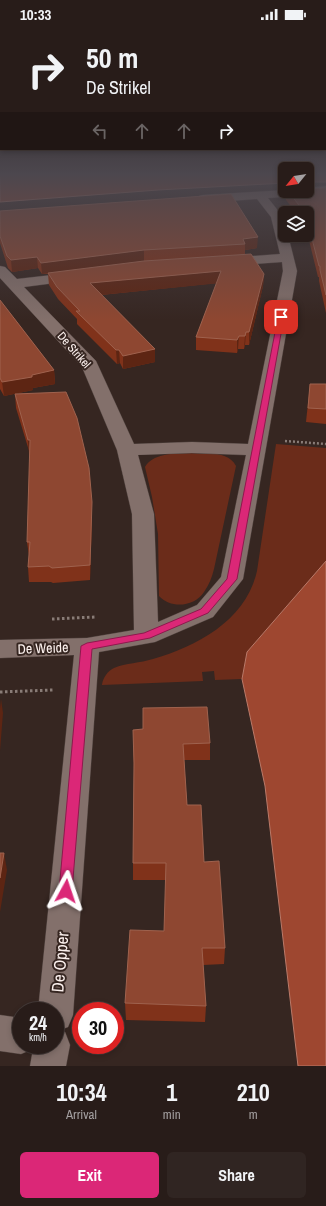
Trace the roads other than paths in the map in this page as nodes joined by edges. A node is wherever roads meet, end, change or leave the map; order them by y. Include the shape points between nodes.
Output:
1 (278, 222) edge
2 (288, 258) junction
3 (212, 263) edge
4 (0, 270) edge
5 (90, 274) edge
6 (13, 284) junction
7 (257, 445) junction
8 (127, 450) junction
9 (146, 625) junction
10 (87, 646) junction
11 (0, 649) edge
12 (56, 1002) edge
13 (0, 1033) edge
14 (12, 1035) edge
15 (50, 1054) edge
16 (48, 1066) edge

1 - 2 street
2 - 3 street
2 - 7 street via 290,271
4 - 6 street, De Strikel
5 - 6 street
6 - 8 street, De Strikel via 90,365
7 - 8 street
7 - 9 street via 232,579 204,611
8 - 9 street, De Strikel via 143,514
9 - 10 street
10 - 11 street, De Weide
10 - 12 street, De Opper
13 - 14 street
15 - 16 street

